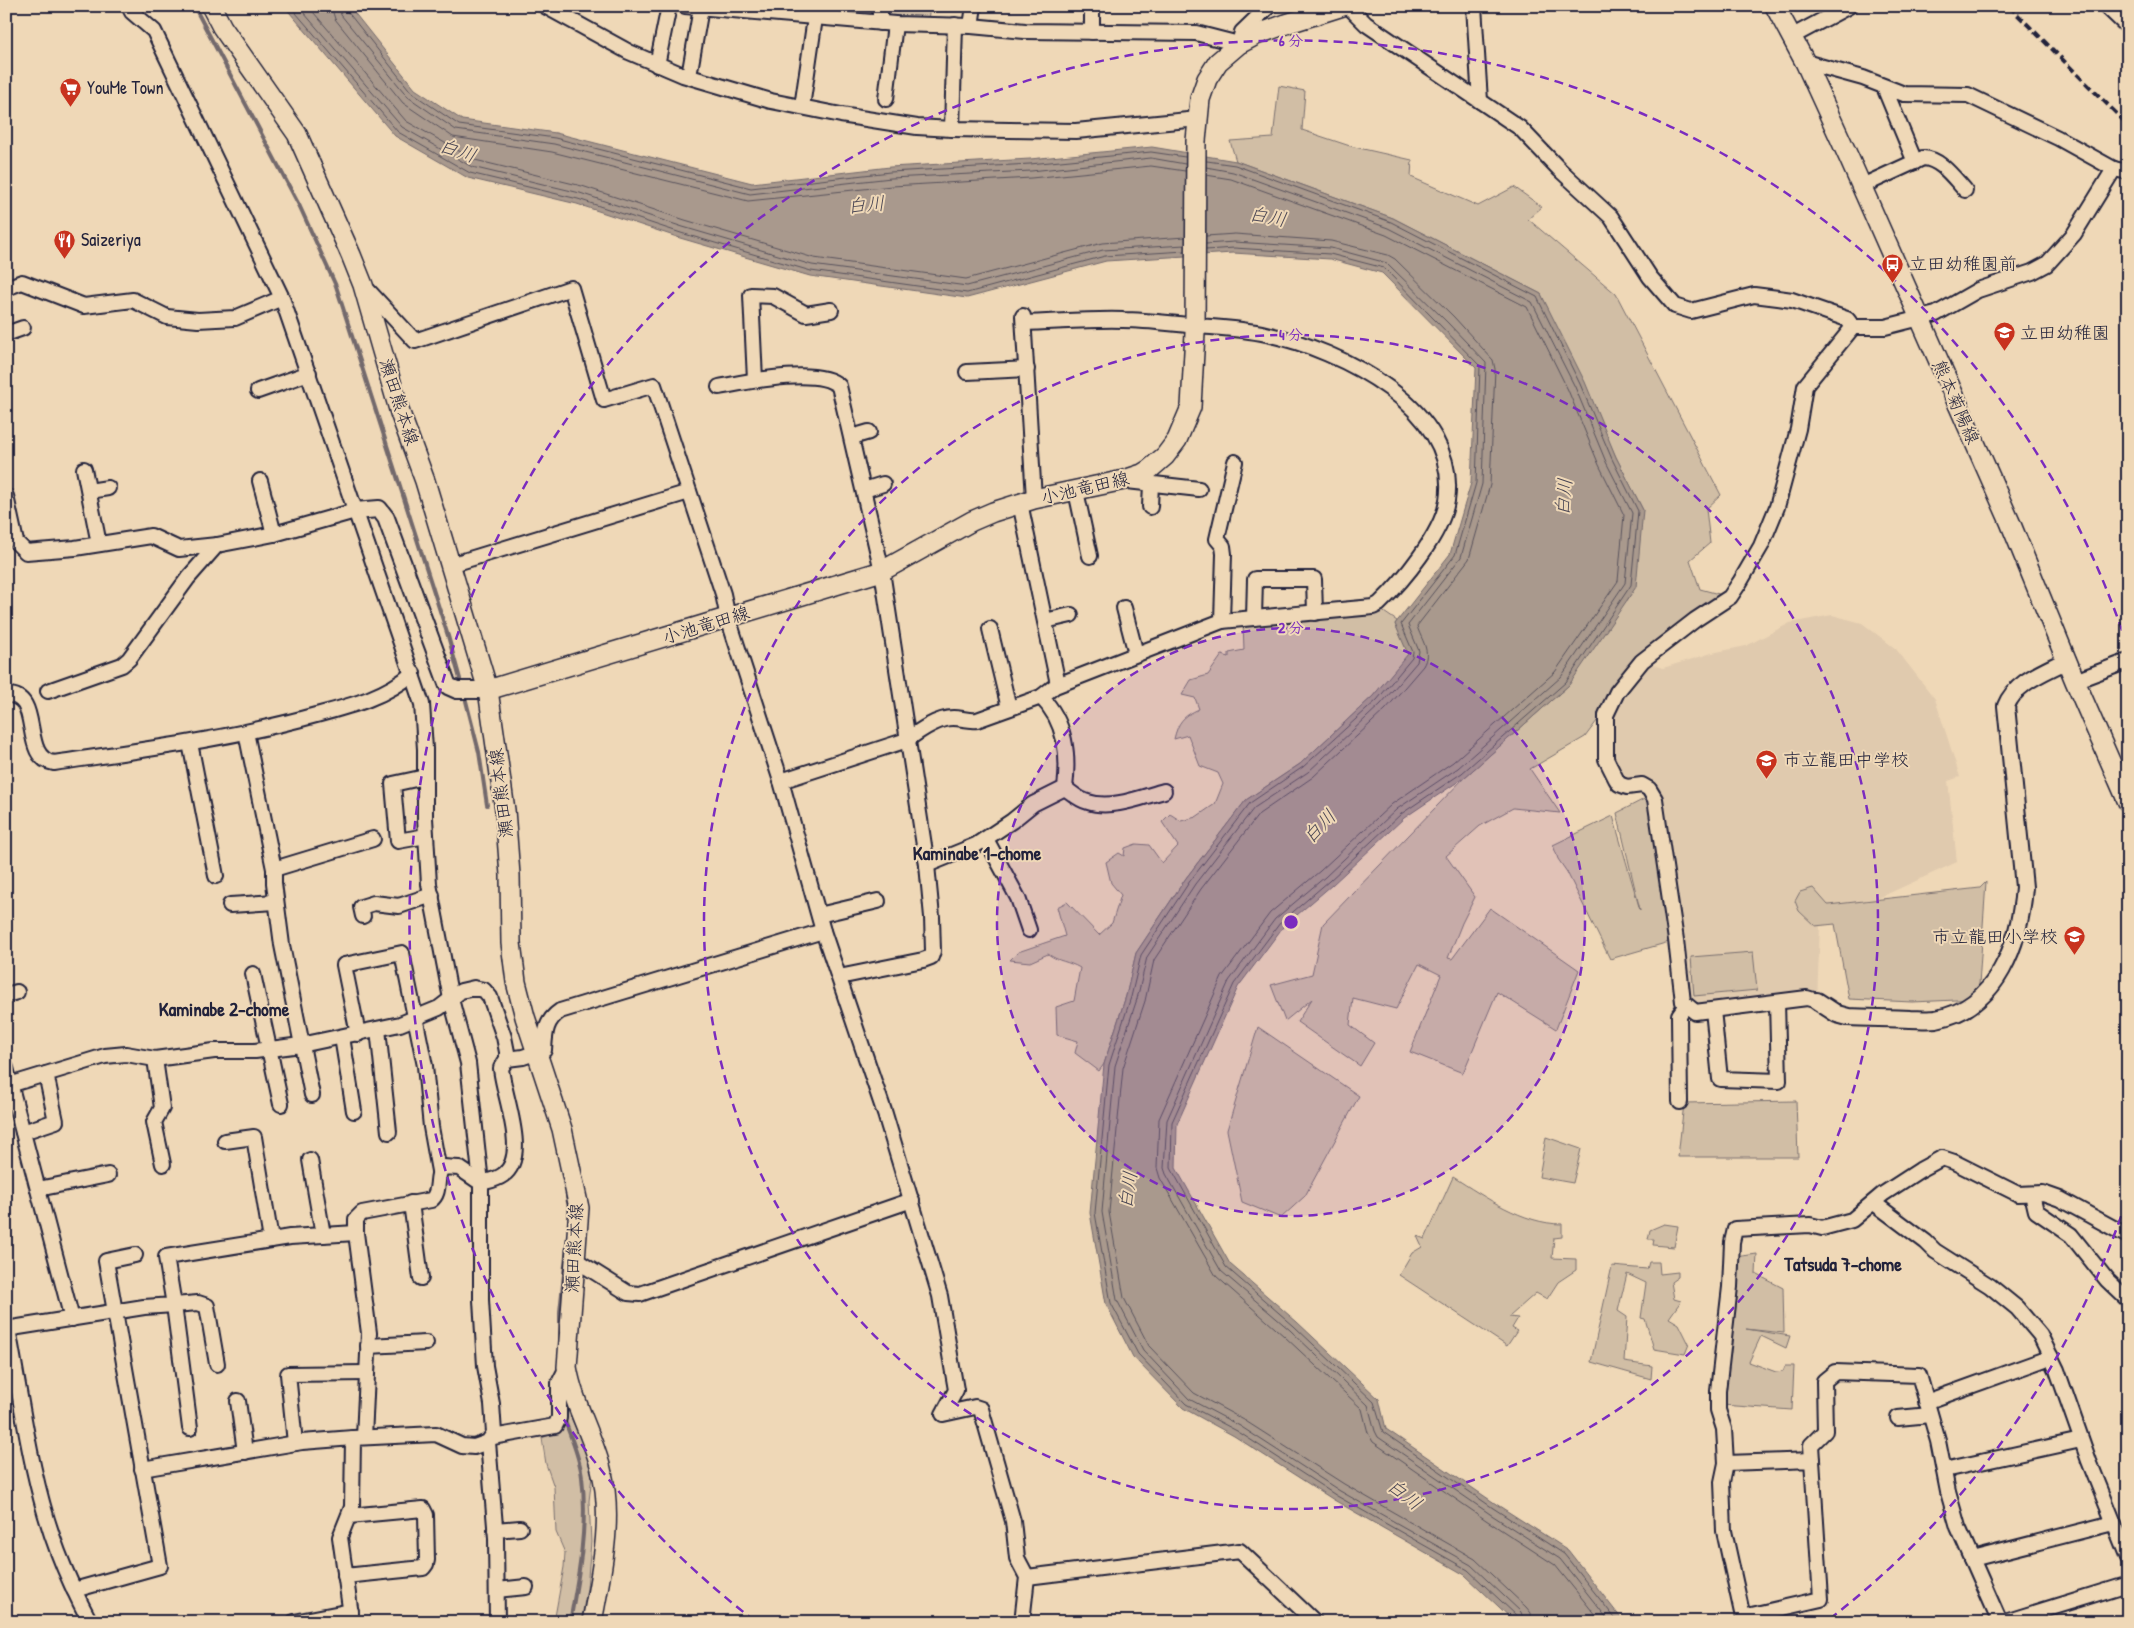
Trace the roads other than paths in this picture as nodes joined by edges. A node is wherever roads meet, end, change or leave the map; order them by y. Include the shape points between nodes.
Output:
1 (129, 6) edge
2 (211, 6) edge
3 (545, 6) edge
4 (670, 6) edge
5 (685, 6) edge
6 (880, 6) edge
7 (974, 6) edge
8 (1092, 6) edge
9 (1269, 6) edge
10 (1343, 6) edge
11 (1348, 6) edge
12 (1474, 6) edge
13 (1774, 6) edge
14 (1849, 6) edge
15 (2106, 6) edge
16 (701, 8) junction
17 (774, 10) edge
18 (815, 18) junction
19 (880, 23) junction
20 (894, 24) junction
21 (955, 25) junction
22 (971, 26) junction
23 (2128, 27) edge
24 (1092, 32) junction
25 (1791, 38) junction
26 (1239, 44) junction
27 (1805, 62) junction
28 (657, 65) junction
29 (689, 76) junction
30 (1884, 86) junction
31 (886, 99) dead end
32 (1480, 101) junction
33 (802, 107) junction
34 (1198, 119) junction
35 (952, 129) junction
36 (1915, 162) junction
37 (2114, 168) junction
38 (2128, 172) edge
39 (1862, 186) junction
40 (1965, 190) dead end
41 (363, 285) junction
42 (6, 288) edge
43 (282, 298) junction
44 (831, 310) dead end
45 (1920, 319) junction
46 (1195, 326) junction
47 (1853, 327) junction
48 (23, 328) dead end
49 (6, 334) edge
50 (1027, 369) junction
51 (967, 372) dead end
52 (309, 373) junction
53 (755, 380) junction
54 (719, 387) dead end
55 (258, 392) dead end
56 (869, 432) dead end
57 (852, 437) junction
58 (1235, 462) dead end
59 (84, 469) dead end
60 (1124, 480) junction
61 (260, 481) dead end
62 (1150, 483) junction
63 (883, 484) dead end
64 (108, 488) dead end
65 (864, 490) junction
66 (1076, 490) junction
67 (1199, 490) dead end
68 (88, 491) junction
69 (689, 492) junction
70 (6, 496) edge
71 (1027, 501) junction
72 (1150, 507) dead end
73 (355, 511) junction
74 (274, 534) junction
75 (98, 544) junction
76 (216, 545) junction
77 (1090, 556) dead end
78 (450, 565) junction
79 (882, 571) junction
80 (1124, 608) dead end
81 (1315, 612) junction
82 (1071, 615) dead end
83 (728, 618) junction
84 (1254, 618) junction
85 (1045, 621) junction
86 (1222, 621) junction
87 (990, 629) dead end
88 (1136, 654) junction
89 (2067, 660) junction
90 (2128, 661) edge
91 (413, 674) junction
92 (2075, 681) junction
93 (1058, 684) junction
94 (488, 690) junction
95 (48, 691) dead end
96 (6, 695) edge
97 (1041, 697) junction
98 (1010, 708) junction
99 (246, 732) junction
100 (907, 740) junction
101 (190, 743) junction
102 (425, 777) junction
103 (781, 781) junction
104 (1065, 788) junction
105 (1164, 791) dead end
106 (2128, 802) edge
107 (426, 836) junction
108 (373, 839) dead end
109 (986, 839) junction
110 (927, 865) junction
111 (274, 869) junction
112 (216, 876) dead end
113 (432, 896) junction
114 (878, 901) dead end
115 (276, 902) junction
116 (230, 905) dead end
117 (361, 908) dead end
118 (819, 916) junction
119 (1029, 930) dead end
120 (823, 931) junction
121 (253, 974) dead end
122 (839, 978) junction
123 (451, 998) junction
124 (1817, 1001) joint
125 (1777, 1002) junction
126 (1686, 1005) junction
127 (1713, 1010) junction
128 (417, 1018) junction
129 (378, 1030) junction
130 (358, 1034) junction
131 (342, 1037) junction
132 (301, 1045) junction
133 (268, 1050) junction
134 (537, 1054) junction
135 (155, 1059) junction
136 (507, 1059) junction
137 (6, 1068) edge
138 (46, 1074) junction
139 (8, 1085) edge
140 (312, 1095) dead end
141 (1680, 1102) dead end
142 (281, 1104) dead end
143 (354, 1111) dead end
144 (23, 1132) junction
145 (389, 1132) dead end
146 (225, 1141) dead end
147 (310, 1160) dead end
148 (163, 1164) dead end
149 (439, 1172) junction
150 (108, 1175) dead end
151 (481, 1183) junction
152 (38, 1189) junction
153 (2032, 1194) junction
154 (912, 1200) junction
155 (412, 1203) junction
156 (1874, 1203) junction
157 (356, 1233) junction
158 (323, 1235) junction
159 (2128, 1236) edge
160 (270, 1240) junction
161 (135, 1255) dead end
162 (574, 1259) junction
163 (422, 1278) dead end
164 (2128, 1300) edge
165 (174, 1305) junction
166 (116, 1311) junction
167 (72, 1318) junction
168 (7, 1329) edge
169 (426, 1342) dead end
170 (368, 1346) junction
171 (2051, 1357) junction
172 (217, 1364) dead end
173 (567, 1367) junction
174 (366, 1373) junction
175 (238, 1401) dead end
176 (1928, 1408) junction
177 (1898, 1418) dead end
178 (190, 1428) dead end
179 (358, 1438) junction
180 (491, 1440) junction
181 (2082, 1440) junction
182 (295, 1443) junction
183 (245, 1452) junction
184 (1812, 1460) junction
185 (1726, 1463) junction
186 (142, 1470) junction
187 (1944, 1470) junction
188 (349, 1516) junction
189 (2114, 1523) junction
190 (520, 1528) dead end
191 (495, 1530) junction
192 (2128, 1558) edge
193 (1972, 1559) junction
194 (345, 1576) junction
195 (1028, 1577) junction
196 (2128, 1584) edge
197 (526, 1587) dead end
198 (74, 1590) junction
199 (497, 1590) junction
200 (352, 1616) edge
201 (1743, 1619) edge
202 (90, 1622) edge
203 (294, 1622) edge
204 (497, 1622) edge
205 (592, 1622) edge
206 (1022, 1622) edge
207 (1315, 1622) edge
208 (2000, 1622) edge
209 (2005, 1622) edge

1 - 43 street via 154,31
2 - 41 main road, 瀬田熊本線 via 222,27 297,134
3 - 28 street
4 - 28 street
5 - 16 street
6 - 19 street
7 - 22 street
8 - 24 street
9 - 26 street via 1242,32
10 - 26 main road, 小池竜田線 via 1286,24
11 - 32 street via 1366,24
12 - 32 street
13 - 25 main road, 熊本菊陽線
14 - 25 street
15 - 23 street
16 - 17 street
16 - 29 street
17 - 18 street
18 - 19 street
18 - 33 street
19 - 20 street
20 - 21 street
20 - 31 street
21 - 22 street
21 - 35 street
22 - 24 street
24 - 26 street via 1201,33
25 - 27 main road, 熊本菊陽線
26 - 34 main road, 小池竜田線 via 1218,62 1207,79
27 - 30 street
27 - 39 main road, 熊本菊陽線
28 - 29 street
29 - 33 street
30 - 36 street
30 - 37 street via 1904,94 1968,95
32 - 47 street via 1520,128 1611,217 1650,277 1675,306 1691,311 1754,295 1792,300 1847,319
33 - 35 street via 917,127
34 - 35 street via 1076,131
34 - 46 main road, 小池竜田線
36 - 39 street
36 - 40 street via 1923,158 1933,159
37 - 38 street
37 - 45 street via 2074,234 2047,264 1978,290 1936,314
39 - 45 main road, 熊本菊陽線
41 - 69 street via 415,341 572,288 604,400 654,385
41 - 78 main road, 瀬田熊本線 via 400,413
42 - 43 street via 22,282 84,306 134,300 166,318 198,320 235,318
43 - 52 street
44 - 53 street via 806,314 773,296 751,295
45 - 47 street via 1885,327
45 - 89 main road, 熊本菊陽線
46 - 50 street via 1121,320 1024,320
46 - 60 main road, 小池竜田線 via 1193,391 1186,422 1165,456 1142,474
46 - 81 street via 1267,334 1346,363 1374,378 1406,402 1428,426 1437,442 1446,471 1447,501 1438,528 1422,553 1379,604
47 - 126 street via 1805,386 1798,429 1777,507 1761,546 1740,582 1730,597 1694,620 1642,661 1617,692 1606,715 1606,759 1616,779 1627,787 1649,789 1655,799 1683,1002
48 - 49 street
50 - 51 street
50 - 71 street
52 - 55 street
52 - 73 street
53 - 54 street
53 - 57 street via 786,376 834,381 841,390
56 - 57 street
57 - 65 street
58 - 86 street via 1217,539 1224,554
59 - 68 street
60 - 62 street
60 - 66 main road, 小池竜田線
61 - 74 street
62 - 67 street
62 - 72 street
63 - 65 street
64 - 68 street
65 - 79 street
66 - 71 main road, 小池竜田線
66 - 77 street
68 - 75 street
69 - 78 street
69 - 83 street
70 - 75 street via 16,542 26,552
71 - 79 main road, 小池竜田線 via 972,521
71 - 85 street
73 - 74 street
73 - 91 street
73 - 94 street via 376,508 386,518 448,686 457,690
74 - 76 street
75 - 76 street via 153,536 179,549
76 - 95 street via 129,660
78 - 94 main road, 瀬田熊本線
79 - 83 main road, 小池竜田線
79 - 100 street
80 - 88 street
81 - 84 street
81 - 84 street via 1314,579 1255,579
82 - 85 street
83 - 94 main road, 小池竜田線
83 - 103 street
84 - 86 street
85 - 93 street
86 - 88 street
87 - 98 street
88 - 93 street
89 - 92 main road, 熊本菊陽線
89 - 124 street via 2022,684 2013,692 2006,706 2024,887 2016,938 1998,979 1970,1006 1953,1015 1934,1019 1848,1017
90 - 92 street
91 - 99 street via 382,694 340,709
91 - 102 street via 422,704
92 - 106 main road, 熊本菊陽線
93 - 97 street
94 - 134 main road, 瀬田熊本線 via 505,810 511,943 516,982
96 - 101 street via 16,695 24,701 37,752 49,762
97 - 98 street
97 - 104 street via 1056,714 1062,730
98 - 100 street via 977,720 948,718
99 - 101 street
99 - 111 street
100 - 103 street
100 - 110 street
101 - 112 street
102 - 107 street
102 - 107 street via 394,784 398,841
103 - 118 street
104 - 105 street via 1096,804
104 - 109 street via 1027,808
107 - 113 street
108 - 111 street
109 - 110 street
109 - 119 street via 1018,898
110 - 122 street via 932,917 933,951 930,956
111 - 115 street
113 - 117 street via 398,906 374,903
113 - 123 street
114 - 118 street
115 - 116 street
115 - 132 street
118 - 120 street
120 - 122 street
120 - 134 street via 560,1011 547,1026 544,1050
121 - 133 street
122 - 154 street
123 - 128 street via 439,1008
123 - 136 street via 469,988 479,988 487,993 504,1037
123 - 151 street via 468,1063
124 - 125 street via 1807,998
125 - 127 street
125 - 127 street via 1779,1080 1720,1079
126 - 127 street via 1695,1012
126 - 141 street via 1680,1015
128 - 129 street
128 - 130 street via 402,953 344,965
128 - 149 street
129 - 130 street
129 - 145 street
130 - 131 street
131 - 132 street
131 - 143 street
132 - 133 street
132 - 140 street
133 - 135 street via 214,1051
133 - 142 street
134 - 136 street
134 - 162 main road, 瀬田熊本線 via 562,1129 579,1208
135 - 138 street via 118,1054
135 - 148 street via 162,1108 154,1122
136 - 151 street via 501,1068 513,1131 514,1158 502,1176
137 - 139 street
138 - 139 street
138 - 144 street via 56,1121
139 - 144 street
144 - 152 street
146 - 160 street via 254,1137
147 - 158 street
149 - 151 street via 443,1167 455,1167
149 - 155 street via 434,1197
150 - 152 street
151 - 180 street via 481,1300 485,1366 494,1417
152 - 167 street
153 - 156 street via 2018,1194 1942,1158 1883,1194
153 - 159 street via 2042,1193 2060,1199
153 - 164 street via 2036,1211 2071,1236
154 - 162 street via 640,1294 628,1293
154 - 195 street via 940,1296 956,1390 943,1414 975,1407 981,1409 1013,1521 1017,1558
155 - 157 street via 362,1213 356,1219
155 - 163 street
156 - 171 street via 1935,1251 1990,1286 2017,1308 2040,1335
156 - 185 street via 1852,1220 1822,1228 1810,1224 1735,1229 1718,1391
157 - 158 street
157 - 170 street
158 - 160 street
160 - 165 street via 166,1257
161 - 166 street via 106,1261
162 - 173 main road, 瀬田熊本線
165 - 166 street
165 - 172 street via 198,1303 206,1306
165 - 178 street
166 - 167 street
166 - 186 street
167 - 168 street
168 - 198 street via 33,1463 58,1551
169 - 170 street
170 - 174 street
171 - 176 street
171 - 181 street
173 - 180 street via 559,1384 556,1426
173 - 205 main road, 瀬田熊本線 via 570,1387 602,1471 606,1500 605,1533
174 - 179 street
174 - 182 street via 283,1375
175 - 183 street
176 - 177 street
176 - 184 street via 1919,1375 1835,1372 1824,1381 1825,1431 1811,1445
176 - 187 street
179 - 180 street via 436,1434 469,1447
179 - 182 street
179 - 188 street
180 - 191 street
181 - 187 street
181 - 189 street
182 - 183 street
183 - 186 street
184 - 185 street
184 - 201 street via 1821,1599
185 - 201 street via 1722,1482 1724,1531
186 - 198 street via 160,1566
187 - 193 street via 1958,1527
188 - 194 street via 340,1537
188 - 194 street via 424,1509 427,1560 423,1568
189 - 192 street
189 - 193 street
190 - 191 street
191 - 199 street
193 - 208 street
194 - 200 street
195 - 206 street
195 - 207 street via 1240,1550
196 - 209 street
197 - 199 street
198 - 202 street
199 - 204 street
200 - 203 street

